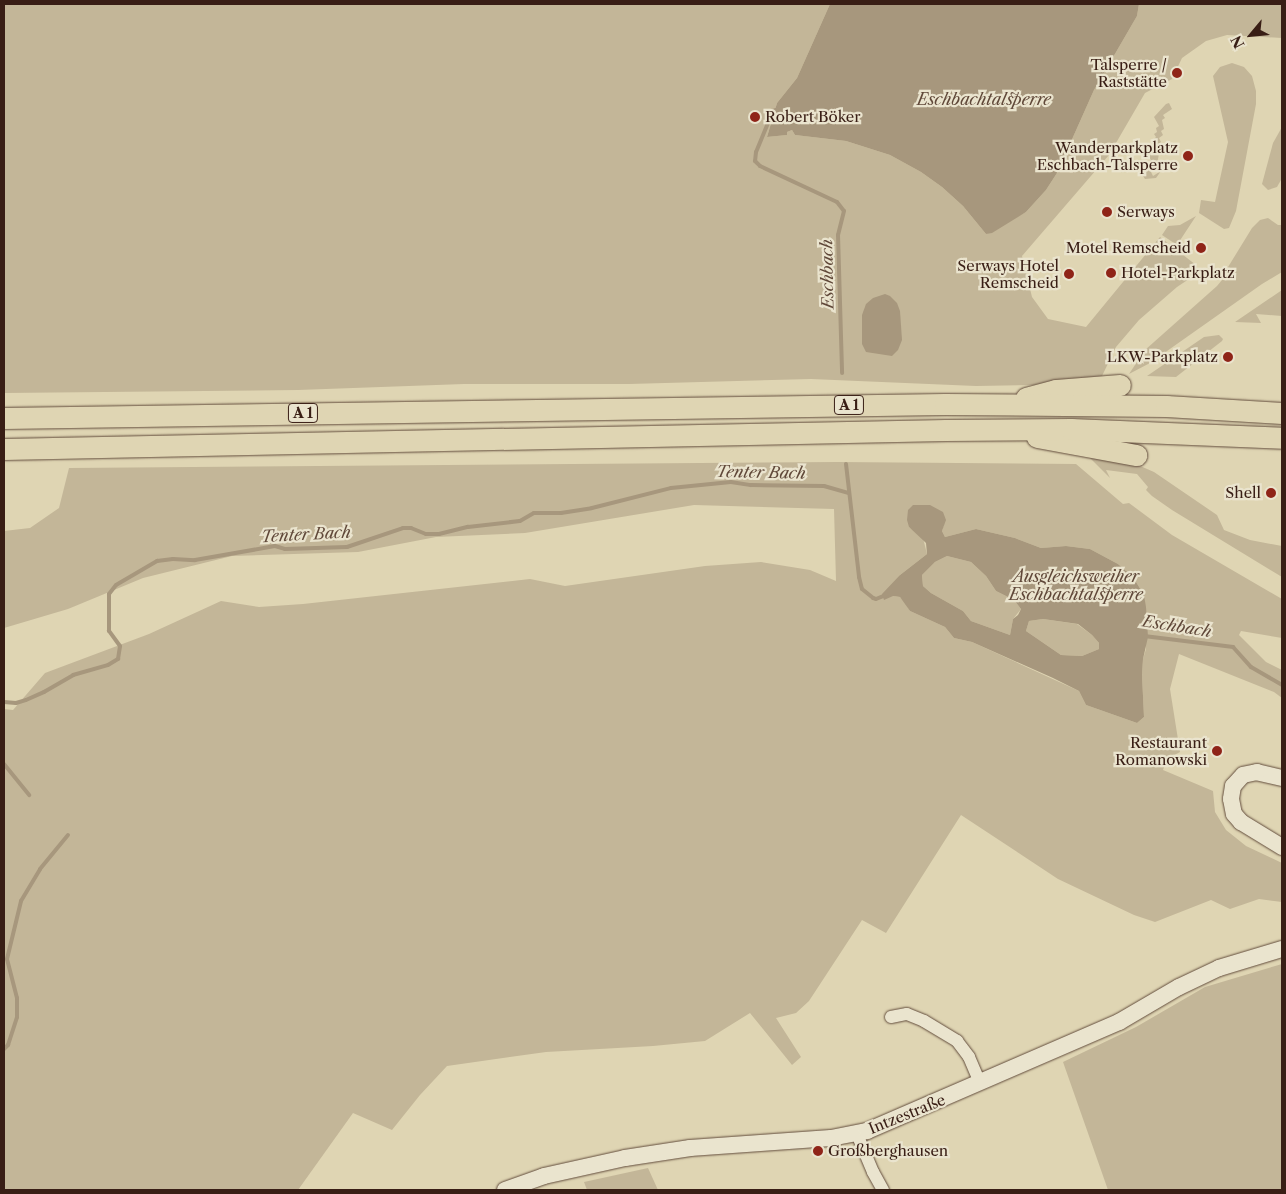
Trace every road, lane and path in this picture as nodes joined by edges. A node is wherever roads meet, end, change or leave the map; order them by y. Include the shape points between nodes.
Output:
1 (1120, 385) dead end
2 (1001, 406) junction
3 (1282, 413) edge
4 (4, 418) edge
5 (1005, 429) junction
6 (1282, 438) edge
7 (4, 449) edge
8 (1136, 455) dead end
9 (1282, 778) edge
10 (1282, 847) edge
11 (1282, 949) edge
12 (891, 1017) dead end
13 (980, 1083) junction
14 (857, 1134) junction
15 (505, 1190) edge
16 (883, 1190) edge

1 - 2 highway via 1056,390
2 - 3 highway, A 1 via 1166,406
2 - 4 highway, A 1 via 945,404
5 - 6 highway, A 1 via 1166,431
5 - 7 highway, A 1
5 - 8 highway via 1061,443
9 - 10 main road via 1250,772 1237,780 1231,794 1232,808 1241,822
11 - 13 main road, Intzestraße via 1219,968 1119,1022
12 - 13 street via 908,1014 957,1041 969,1057
13 - 14 main road, Intzestraße
14 - 15 main road, Intzestraße via 690,1148 625,1158 544,1176
14 - 16 street

